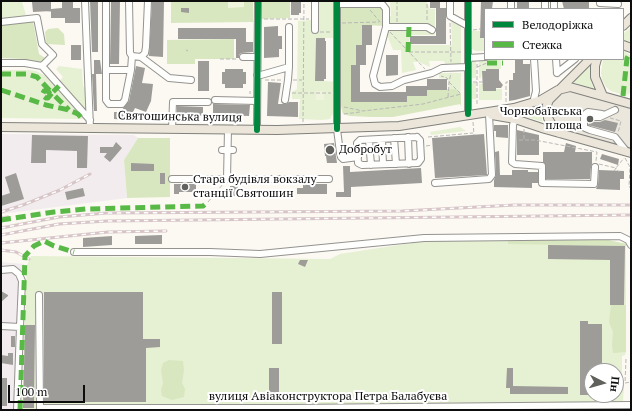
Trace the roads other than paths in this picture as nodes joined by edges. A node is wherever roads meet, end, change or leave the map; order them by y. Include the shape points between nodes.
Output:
1 (85, 1) edge
2 (106, 1) edge
3 (129, 1) edge
4 (148, 1) edge
5 (258, 1) edge
6 (315, 1) edge
7 (450, 1) edge
8 (468, 1) edge
9 (337, 2) edge
10 (600, 3) dead end
11 (618, 5) edge
12 (1, 22) edge
13 (289, 27) dead end
14 (386, 27) junction
15 (429, 28) road end
16 (469, 28) junction
17 (315, 30) dead end
18 (132, 56) junction
19 (141, 57) junction
20 (243, 57) dead end
21 (257, 57) junction
22 (468, 58) junction
23 (484, 59) edge
24 (534, 60) edge
25 (556, 60) edge
26 (575, 60) edge
27 (577, 60) edge
28 (589, 60) edge
29 (597, 60) edge
30 (1, 63) edge
31 (42, 66) junction
32 (289, 66) junction
33 (581, 67) junction
34 (468, 68) junction
35 (106, 70) junction
36 (131, 70) junction
37 (257, 75) junction
38 (191, 80) dead end
39 (558, 90) junction
40 (536, 91) junction
41 (603, 96) junction
42 (546, 98) junction
43 (215, 100) dead end
44 (285, 100) dead end
45 (257, 101) junction
46 (208, 102) dead end
47 (533, 103) junction
48 (631, 104) edge
49 (477, 110) junction
50 (615, 110) dead end
51 (468, 114) junction
52 (488, 114) junction
53 (515, 119) junction
54 (90, 124) junction
55 (1, 127) edge
56 (337, 128) junction
57 (172, 129) junction
58 (228, 129) junction
59 (257, 130) junction
60 (559, 133) junction
61 (408, 137) junction
62 (394, 138) junction
63 (382, 139) junction
64 (369, 140) junction
65 (629, 153) edge
66 (358, 155) junction
67 (383, 164) junction
68 (396, 164) junction
69 (409, 164) junction
70 (371, 165) junction
71 (595, 166) dead end
72 (172, 179) dead end
73 (227, 179) junction
74 (329, 179) dead end
75 (435, 183) dead end
76 (631, 245) edge
77 (74, 252) dead end
78 (1, 270) edge
79 (39, 295) dead end
80 (1, 326) edge
81 (20, 327) junction
82 (631, 406) edge
83 (17, 410) edge

1 - 54 street
2 - 35 street
3 - 18 street via 129,50
4 - 19 street via 146,47
5 - 21 street
6 - 17 street
7 - 16 street via 450,16
8 - 16 street
9 - 14 street via 382,4 386,9
9 - 56 street
10 - 11 street
12 - 31 street via 37,18 42,44 53,55
13 - 32 street
14 - 15 street
14 - 34 street via 373,76 375,84 380,87 392,86 442,68
16 - 22 street
18 - 19 street
18 - 36 street
19 - 38 street via 169,78
20 - 21 street
21 - 37 street
22 - 23 street
22 - 34 street
24 - 40 street
25 - 26 street via 557,73
27 - 33 street
28 - 33 main road
29 - 41 main road via 595,77
30 - 31 street
31 - 54 street
32 - 37 street
32 - 44 street
33 - 39 main road
34 - 51 street
35 - 36 street
35 - 36 street via 106,103 122,104
37 - 45 street
39 - 41 main road via 576,88
39 - 42 main road, Святошинська вулиця
39 - 60 main road via 549,100 547,108 550,123
40 - 42 street
40 - 47 street
41 - 48 main road
42 - 47 main road, Святошинська вулиця
43 - 45 street
45 - 59 street
46 - 57 street via 173,102
47 - 49 main road, Святошинська вулиця via 503,110
49 - 51 main road, Святошинська вулиця
49 - 52 main road, Святошинська вулиця
50 - 65 street via 604,116 588,112 584,115 585,128 614,137
51 - 56 main road, Святошинська вулиця via 399,126
52 - 53 main road, Святошинська вулиця
52 - 75 street via 492,174 489,179
53 - 60 main road, Святошинська вулиця
53 - 71 street via 513,163 542,166 542,183 594,184
54 - 55 main road, Святошинська вулиця
54 - 57 main road, Святошинська вулиця
56 - 59 main road, Святошинська вулиця
56 - 66 street via 341,157 343,159
57 - 58 main road, Святошинська вулиця
58 - 59 main road, Святошинська вулиця
58 - 73 street
60 - 65 main road
61 - 62 street
61 - 69 street
61 - 69 street via 417,137 420,140 420,162
62 - 63 street
62 - 68 street
63 - 64 street
63 - 67 street
64 - 66 street via 358,141
64 - 70 street
66 - 70 street via 360,164
67 - 68 street
67 - 70 street
68 - 69 street
72 - 73 street
73 - 74 street
76 - 77 street via 620,236 424,238 260,254
78 - 81 street via 13,270 19,274 22,281
79 - 82 street, вулиця Авіаконструктора Петра Балабуєва via 40,408
80 - 81 street
81 - 83 street

